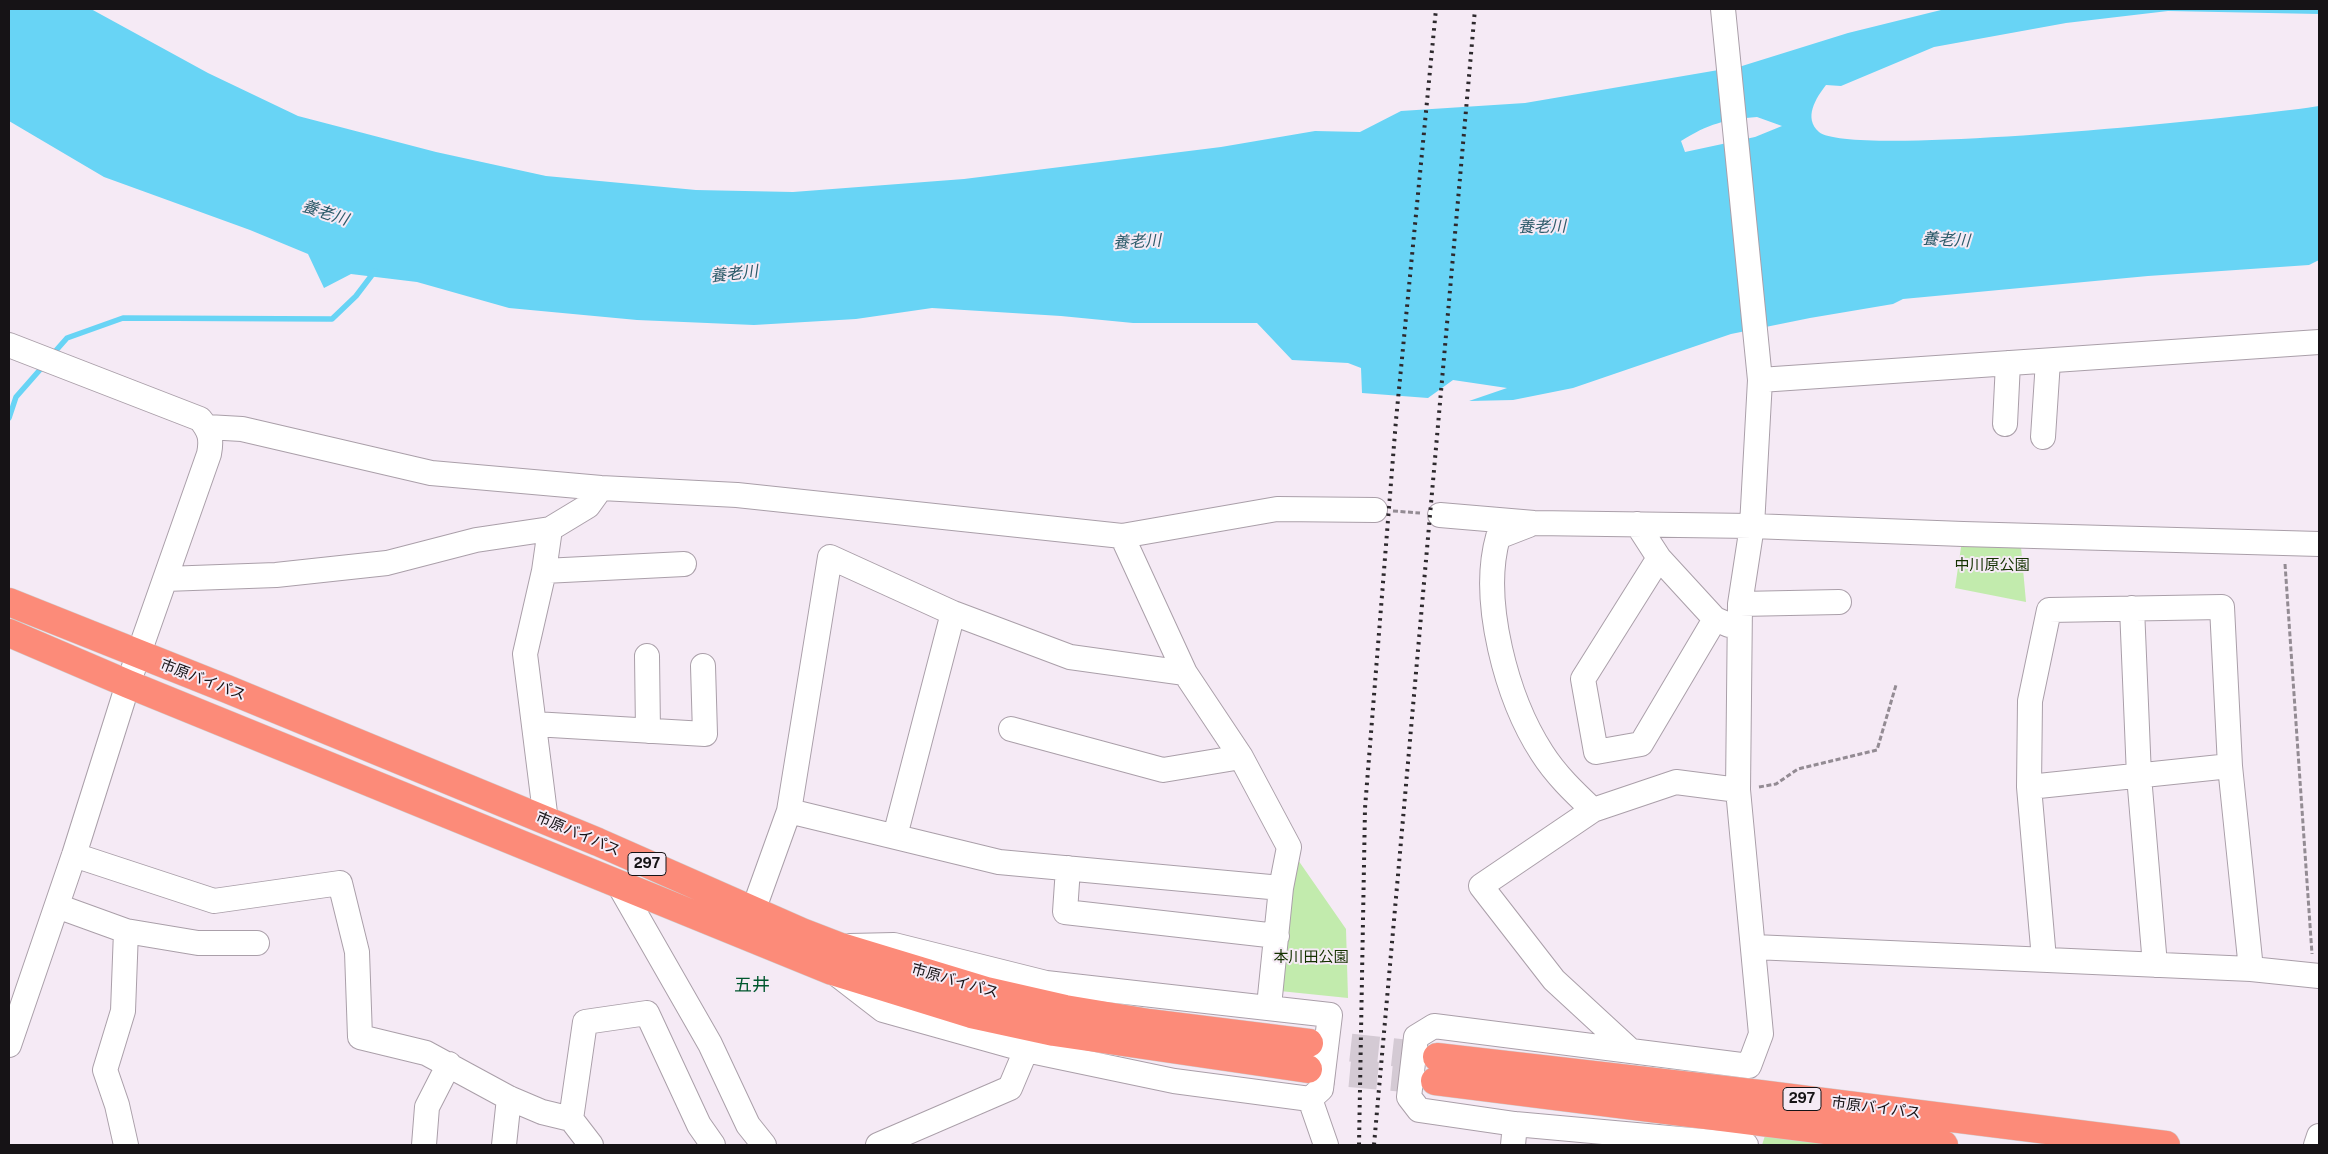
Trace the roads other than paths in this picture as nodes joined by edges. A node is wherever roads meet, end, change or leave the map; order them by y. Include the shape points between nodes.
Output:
1 (1723, 9) edge
2 (2319, 342) edge
3 (9, 345) edge
4 (2048, 361) junction
5 (2008, 363) junction
6 (1760, 380) junction
7 (2005, 424) dead end
8 (207, 427) junction
9 (2043, 437) dead end
10 (601, 488) junction
11 (1375, 510) road end
12 (1431, 514) road end
13 (1534, 523) junction
14 (1638, 524) junction
15 (1752, 526) junction
16 (550, 529) junction
17 (1122, 536) junction
18 (2319, 544) edge
19 (1659, 558) junction
20 (684, 564) dead end
21 (544, 571) junction
22 (165, 579) junction
23 (9, 602) edge
24 (1839, 602) dead end
25 (1740, 604) junction
26 (2132, 608) junction
27 (953, 612) junction
28 (1715, 620) junction
29 (1739, 628) junction
30 (9, 633) edge
31 (138, 654) junction
32 (647, 656) dead end
33 (703, 666) dead end
34 (1184, 672) junction
35 (128, 684) junction
36 (534, 724) junction
37 (1011, 730) dead end
38 (648, 731) junction
39 (1241, 757) junction
40 (2230, 766) junction
41 (2139, 776) junction
42 (2029, 787) junction
43 (1738, 790) junction
44 (1593, 810) junction
45 (789, 811) junction
46 (546, 821) junction
47 (895, 836) junction
48 (74, 855) junction
49 (1068, 868) junction
50 (619, 885) junction
51 (1281, 888) junction
52 (57, 906) junction
53 (753, 911) junction
54 (126, 931) junction
55 (1276, 936) junction
56 (257, 943) dead end
57 (1754, 947) junction
58 (837, 959) junction
59 (2044, 960) junction
60 (2155, 965) junction
61 (2250, 969) junction
62 (2316, 976) edge
63 (1269, 1006) junction
64 (9, 1045) edge
65 (1026, 1050) junction
66 (1631, 1051) junction
67 (1308, 1056) tunnel mouth
68 (450, 1064) junction
69 (509, 1098) junction
70 (1310, 1099) junction
71 (571, 1119) junction
72 (1514, 1135) edge
73 (2319, 1136) edge
74 (126, 1145) edge
75 (424, 1145) edge
76 (504, 1145) edge
77 (591, 1145) edge
78 (713, 1145) edge
79 (764, 1145) edge
80 (878, 1145) edge
81 (1326, 1145) edge
82 (1746, 1145) edge
83 (1944, 1145) edge
84 (2166, 1145) edge
85 (2316, 1145) edge

1 - 6 street
2 - 4 street
3 - 8 street via 200,419
4 - 5 street
4 - 9 street
5 - 6 street
5 - 7 street
6 - 15 street
8 - 10 street via 242,429 431,473
8 - 22 street via 212,440 209,454
10 - 16 street via 588,506
10 - 17 street via 737,495
11 - 17 street via 1277,509
12 - 13 street
13 - 14 street
13 - 44 street via 1498,537 1493,555 1492,588 1498,638 1522,718 1562,780
14 - 15 street
14 - 19 street
15 - 18 street
15 - 25 street
16 - 21 street
16 - 22 street via 476,540 387,563 276,575
17 - 34 street
19 - 28 street
19 - 28 street via 1583,678 1596,752 1641,744
20 - 21 street
21 - 36 street via 525,654
22 - 31 street
23 - 31 highway, 市原バイパス / 297
24 - 25 street
25 - 29 street
26 - 40 street via 2222,607
26 - 41 street
26 - 42 street via 2049,610 2030,701
27 - 34 street via 1070,657
27 - 45 street via 830,557
27 - 47 street
28 - 29 street
29 - 43 street
30 - 35 highway, 市原バイパス / 297
31 - 35 street
31 - 46 highway, 市原バイパス / 297
32 - 38 street
33 - 38 street via 705,734
34 - 39 street
35 - 48 street
35 - 50 highway, 市原バイパス / 297
36 - 38 street
36 - 46 street
37 - 39 street via 1163,770
39 - 51 street via 1289,847
40 - 41 street
40 - 61 street
41 - 42 street
41 - 60 street
42 - 59 street
43 - 44 street via 1676,782
43 - 57 street
44 - 66 street via 1481,886 1554,980
45 - 47 street
45 - 53 street
46 - 53 highway, 市原バイパス / 297
47 - 49 street via 998,862
48 - 52 street
48 - 68 street via 214,901 340,882 358,952 360,1037 426,1053
49 - 51 street
49 - 55 street via 1064,912
50 - 58 highway, 市原バイパス / 297
50 - 79 street via 710,1044 748,1125
51 - 55 street
52 - 54 street
52 - 64 street
53 - 58 highway, 市原バイパス / 297
54 - 56 street via 198,943
54 - 74 street via 123,1011 105,1070
55 - 63 street
57 - 59 street
57 - 66 street via 1761,1034 1748,1066
58 - 63 street via 894,945 1046,983
58 - 65 street via 883,1010
58 - 67 highway, 市原バイパス / 297 via 971,1014 1054,1032
59 - 60 street
60 - 61 street
61 - 62 street
63 - 70 street via 1330,1015 1321,1089
65 - 70 street via 1174,1081
65 - 80 street via 1010,1088
66 - 72 street via 1434,1026 1416,1037 1409,1097 1419,1110
68 - 69 street
68 - 75 street via 427,1107
69 - 71 street via 542,1112
69 - 76 street
70 - 81 street
71 - 77 street
71 - 78 street via 584,1022 648,1013 699,1125
72 - 82 street
73 - 85 street
83 - 84 highway, 市原バイパス / 297 via 1436,1069 1751,1093

